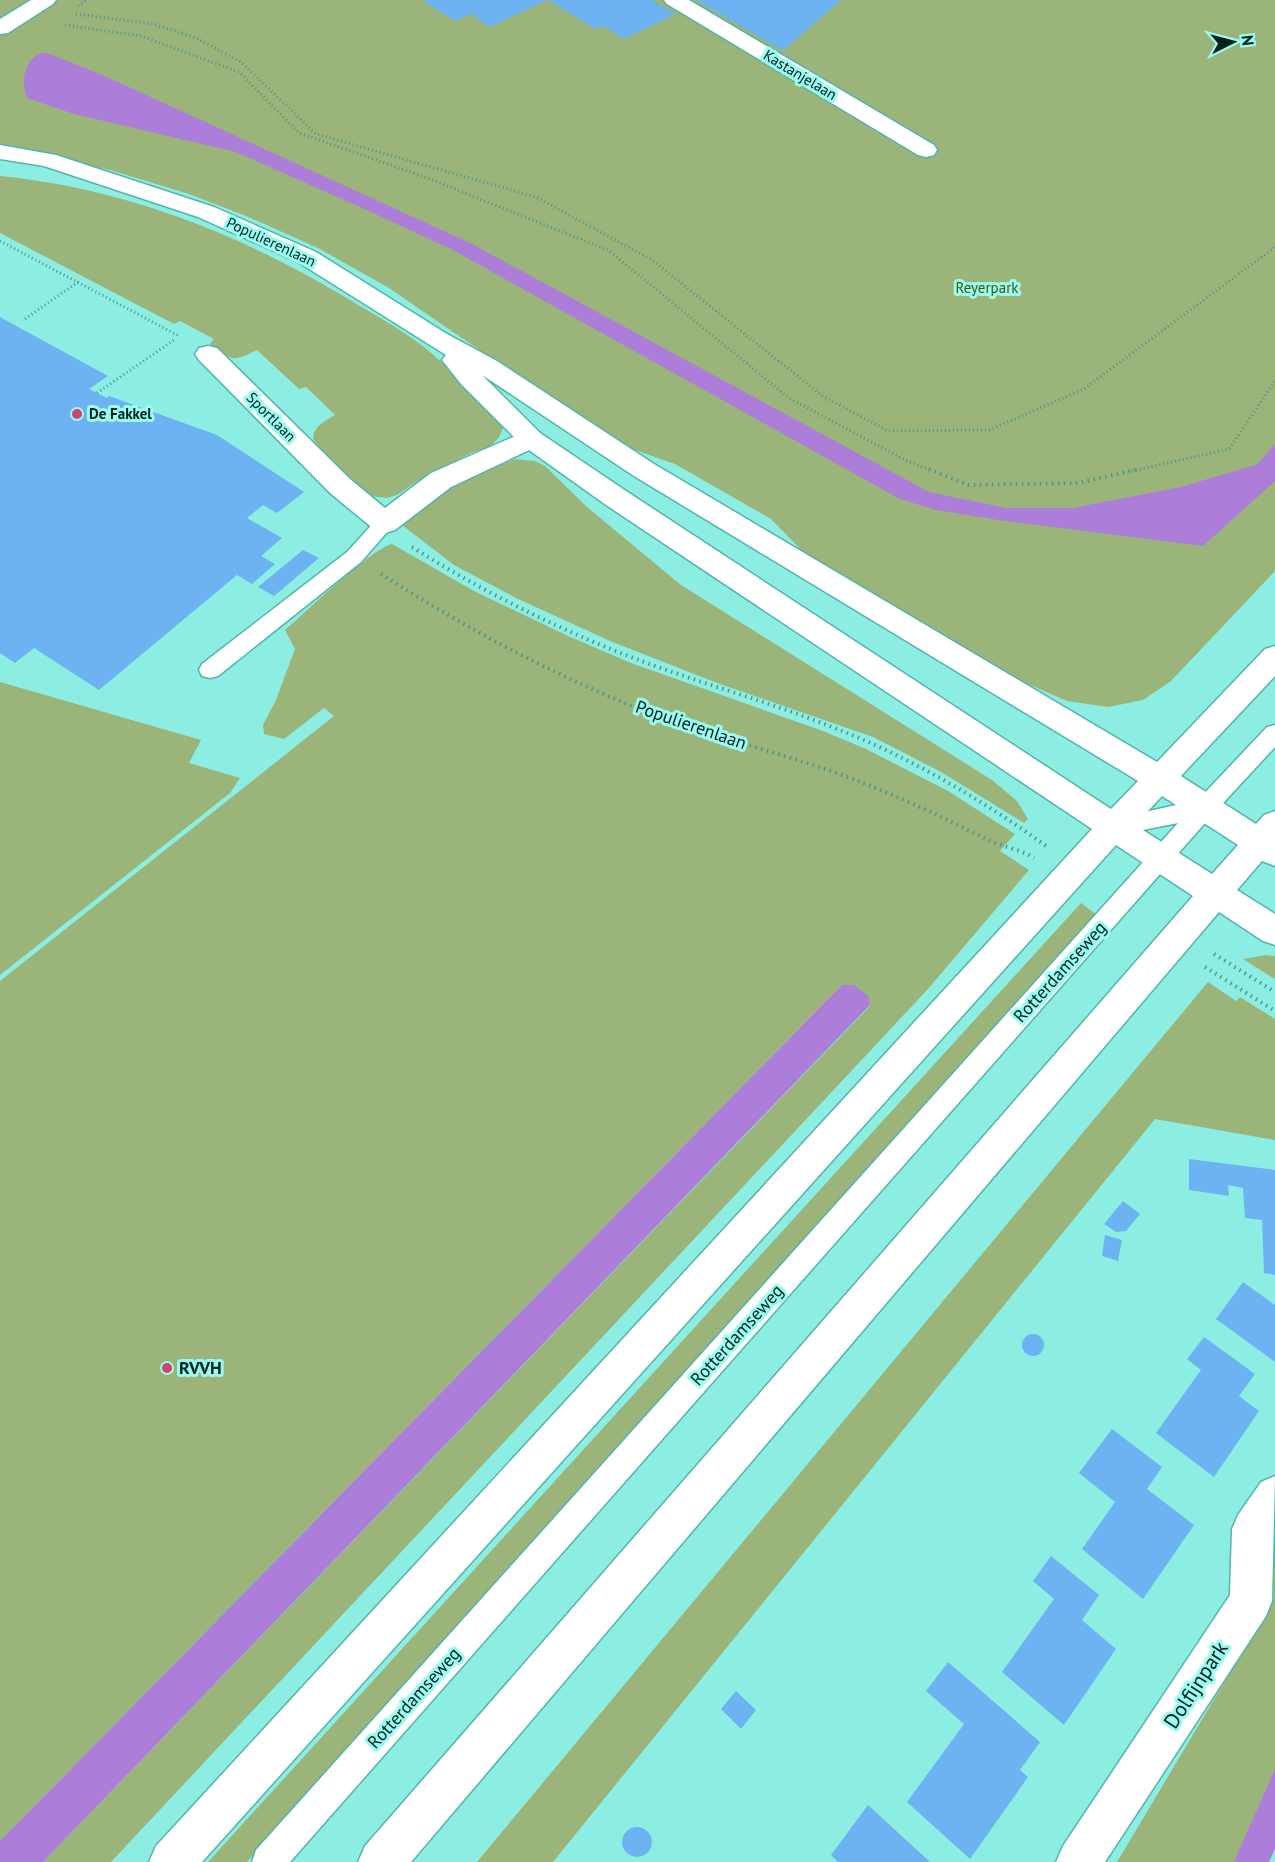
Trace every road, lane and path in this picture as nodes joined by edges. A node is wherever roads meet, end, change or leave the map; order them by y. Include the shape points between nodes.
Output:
1 (46, 0) edge
2 (674, 0) edge
3 (26, 12) junction
4 (69, 12) dead end
5 (0, 27) edge
6 (926, 150) dead end
7 (0, 152) edge
8 (0, 171) edge
9 (124, 186) junction
10 (0, 241) edge
11 (1275, 247) edge
12 (78, 282) junction
13 (25, 319) dead end
14 (438, 340) junction
15 (208, 354) dead end
16 (1275, 381) edge
17 (98, 393) dead end
18 (531, 439) junction
19 (385, 523) junction
20 (354, 557) junction
21 (1275, 657) edge
22 (210, 670) dead end
23 (1275, 733) edge
24 (1159, 778) junction
25 (1205, 808) junction
26 (1113, 827) junction
27 (1270, 840) edge
28 (1160, 858) junction
29 (1070, 873) junction
30 (1215, 894) junction
31 (1275, 931) edge
32 (1275, 1496) edge
33 (172, 1862) edge
34 (268, 1862) edge
35 (381, 1862) edge
36 (1079, 1862) edge

1 - 3 street
2 - 6 street, Kastanjelaan
3 - 5 street
3 - 16 path via 70,26 141,36 239,72 299,133 422,176 608,250 789,398 903,459 968,485 1078,483 1229,449
4 - 11 path via 153,24 196,38 242,62 316,134 536,197 652,260 824,397 888,431 989,430 1084,389
7 - 9 street, Populierenlaan via 48,160
8 - 9 street, Populierenlaan
9 - 14 street, Populierenlaan via 206,212 307,257
10 - 12 path
12 - 13 path
12 - 17 path via 180,336
14 - 18 street, Populierenlaan
14 - 24 street, Populierenlaan via 488,367 644,470
15 - 19 street, Sportlaan via 340,486
18 - 19 street via 441,480
18 - 26 street, Populierenlaan
19 - 20 lane
19 - 29 path via 404,542 464,580 618,652 833,727 893,754 1017,825
20 - 22 lane
20 - 29 path, Populierenlaan via 437,610 546,668 660,717 842,775
21 - 24 street
23 - 25 lane, Rotterdamseweg
24 - 25 street, Populierenlaan
24 - 26 street
25 - 26 lane
25 - 27 street, Populierenlaan
25 - 28 lane, Rotterdamseweg
26 - 28 street, Populierenlaan
26 - 29 street
27 - 30 street
28 - 30 street, Populierenlaan
28 - 34 lane, Rotterdamseweg
29 - 33 street
30 - 31 street, Populierenlaan
30 - 35 street
32 - 36 street, Dolfijnpark via 1252,1529 1251,1601

